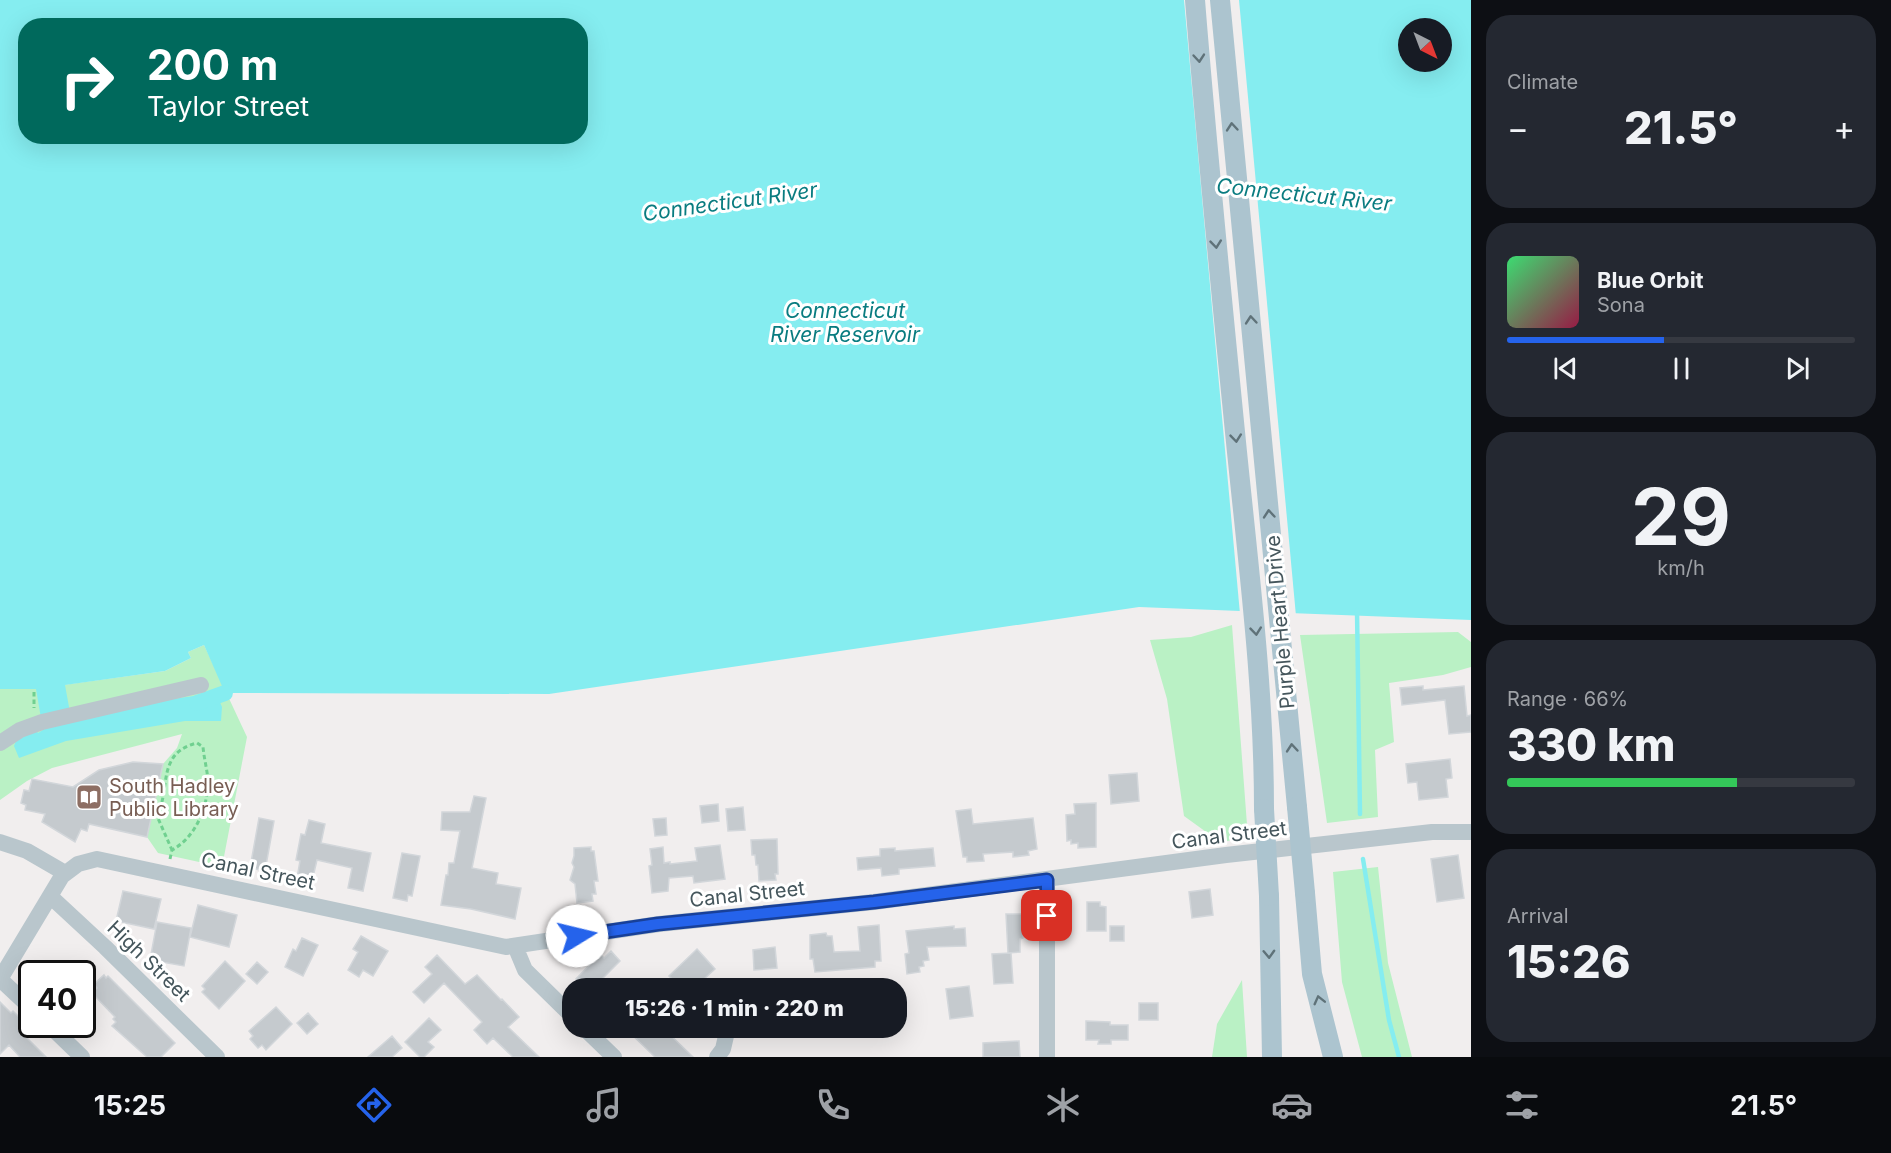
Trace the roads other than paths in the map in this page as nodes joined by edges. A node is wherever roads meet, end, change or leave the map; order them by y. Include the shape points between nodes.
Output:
1 (1195, 0) edge
2 (1221, 0) edge
3 (201, 685) dead end
4 (0, 743) edge
5 (1471, 832) edge
6 (0, 842) edge
7 (65, 873) junction
8 (1047, 880) junction
9 (50, 896) junction
10 (515, 946) junction
11 (0, 979) edge
12 (18, 996) edge
13 (562, 1006) edge
14 (62, 1038) edge
15 (594, 1038) edge
16 (726, 1038) edge
17 (82, 1057) edge
18 (217, 1057) edge
19 (614, 1057) edge
20 (717, 1057) edge
21 (1047, 1057) edge
22 (1272, 1057) edge
23 (1333, 1057) edge

1 -> 22 main road, Purple Heart Drive, bridge via 1258,658
23 -> 2 main road, Purple Heart Drive, bridge via 1312,974
3 - 4 street via 42,722
5 - 8 street, Canal Street via 1432,832 1226,855
6 - 7 street via 27,851
7 - 9 street
7 - 10 street, Canal Street via 84,861 108,860
8 - 10 street, Canal Street via 658,924
8 - 21 street
9 - 11 street
9 - 18 street, High Street
10 - 13 street via 525,970
11 - 12 street
14 - 17 street
15 - 19 street
16 - 20 street

